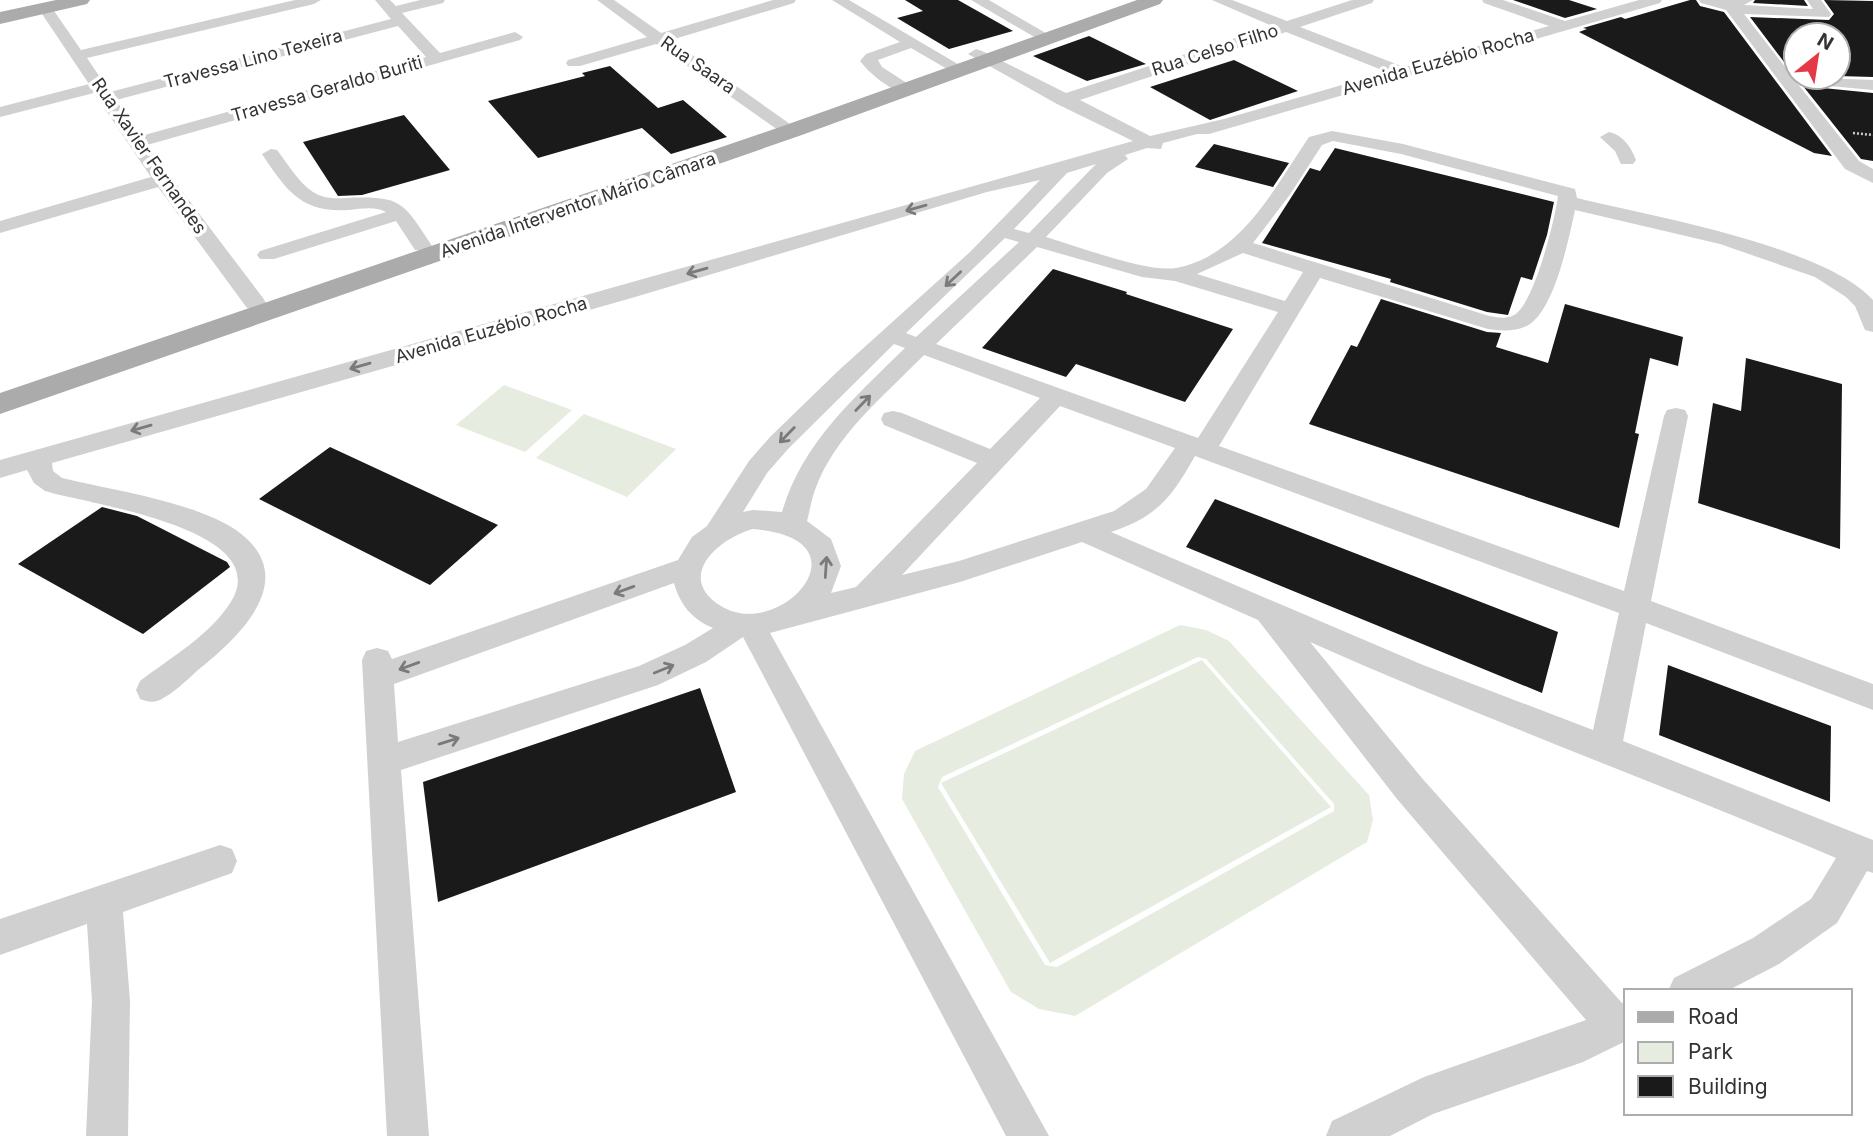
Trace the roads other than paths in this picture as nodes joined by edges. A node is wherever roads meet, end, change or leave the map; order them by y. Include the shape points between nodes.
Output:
1 (81, 0) edge
2 (314, 0) edge
3 (438, 0) edge
4 (604, 0) edge
5 (789, 0) edge
6 (839, 0) edge
7 (978, 0) edge
8 (1126, 0) edge
9 (1154, 0) edge
10 (1219, 0) edge
11 (1367, 0) edge
12 (1489, 0) edge
13 (1655, 0) edge
14 (1706, 0) edge
15 (1814, 0) edge
16 (1736, 3) edge
17 (50, 4) edge
18 (392, 11) edge
19 (0, 12) edge
20 (0, 18) edge
21 (1564, 26) junction
22 (1287, 27) junction
23 (1042, 36) junction
24 (515, 37) dead end
25 (659, 38) junction
26 (912, 43) junction
27 (79, 55) junction
28 (437, 59) junction
29 (968, 62) junction
30 (574, 63) dead end
31 (1782, 71) edge
32 (1404, 73) junction
33 (1852, 84) edge
34 (902, 85) junction
35 (1873, 85) edge
36 (1350, 88) junction
37 (1852, 88) edge
38 (1797, 91) edge
39 (1873, 91) edge
40 (102, 92) junction
41 (1063, 100) junction
42 (0, 112) edge
43 (785, 127) junction
44 (1609, 137) dead end
45 (1323, 138) junction
46 (139, 142) junction
47 (1153, 144) junction
48 (271, 155) dead end
49 (1627, 160) dead end
50 (1060, 169) junction
51 (1873, 177) edge
52 (162, 180) junction
53 (981, 188) junction
54 (1035, 195) junction
55 (585, 197) junction
56 (1568, 202) junction
57 (1067, 203) junction
58 (400, 214) junction
59 (0, 227) edge
60 (1001, 231) junction
61 (1032, 241) junction
62 (422, 246) junction
63 (1240, 246) junction
64 (267, 255) dead end
65 (1314, 271) junction
66 (1177, 275) junction
67 (255, 303) junction
68 (1290, 309) junction
69 (1873, 325) edge
70 (892, 336) junction
71 (921, 345) junction
72 (0, 391) edge
73 (1057, 395) junction
74 (0, 404) edge
75 (1676, 416) dead end
76 (893, 419) dead end
77 (1197, 447) junction
78 (40, 458) junction
79 (995, 461) junction
80 (0, 469) edge
81 (793, 523) junction
82 (719, 531) junction
83 (1083, 531) junction
84 (688, 567) junction
85 (864, 597) junction
86 (1634, 607) junction
87 (1267, 611) junction
88 (793, 614) junction
89 (745, 624) junction
90 (151, 690) dead end
91 (1873, 697) edge
92 (1605, 748) junction
93 (383, 761) junction
94 (1866, 854) edge
95 (220, 861) dead end
96 (104, 901) junction
97 (0, 936) edge
98 (1690, 989) edge
99 (1621, 1023) edge
100 (107, 1136) edge
101 (408, 1136) edge
102 (1028, 1136) edge
103 (1347, 1136) edge

1 - 17 main road
2 - 27 street
3 - 18 street, Travessa Lino Texeira
4 - 25 street, Rua Saara
5 - 25 street
6 - 26 street
7 - 23 street
8 - 23 main road, Avenida Interventor Mário Câmara
9 - 23 main road, Avenida Interventor Mário Câmara
10 - 22 street
11 - 22 street, Rua Celso Filho
12 - 21 street
13 - 21 street, Avenida Euzébio Rocha
14 - 16 street via 1725,6
15 - 16 street via 1824,13
16 - 31 street via 1733,10
17 - 19 main road
17 - 20 main road
17 - 27 street, Rua Xavier Fernandes
18 - 28 street
18 - 40 street, Travessa Lino Texeira
21 - 32 street, Avenida Euzébio Rocha
22 - 32 street
22 - 41 street, Rua Celso Filho
23 - 29 main road, Avenida Interventor Mário Câmara
24 - 28 street, Travessa Geraldo Buriti
25 - 30 street
25 - 43 street, Rua Saara
26 - 29 street
26 - 34 street via 868,61
27 - 40 street, Rua Xavier Fernandes
28 - 46 street, Travessa Geraldo Buriti
29 - 34 main road, Avenida Interventor Mário Câmara
29 - 41 street
32 - 36 street, Avenida Euzébio Rocha
33 - 35 street
34 - 43 main road, Avenida Interventor Mário Câmara
36 - 45 street
36 - 47 street, Avenida Euzébio Rocha
37 - 39 street
38 - 51 street via 1852,165
40 - 42 street, Travessa Lino Texeira
40 - 46 street, Rua Xavier Fernandes
41 - 47 street
43 - 55 main road, Avenida Interventor Mário Câmara
44 - 49 street via 1623,149
45 - 56 street via 1342,136 1522,179 1569,193
45 - 63 street via 1315,141
46 - 52 street, Rua Xavier Fernandes
47 - 50 street, Avenida Euzébio Rocha
47 - 57 street, Avenida Euzébio Rocha via 1108,164
48 - 58 street via 300,194 313,201 377,202
50 - 53 street, Avenida Euzébio Rocha
50 - 54 street
52 - 59 street
52 - 67 street, Rua Xavier Fernandes
53 - 54 street, Avenida Euzébio Rocha
53 -> 78 street, Avenida Euzébio Rocha
54 - 57 street, Avenida Euzébio Rocha
54 - 60 street
55 - 62 main road, Avenida Interventor Mário Câmara
55 - 74 main road, Avenida Interventor Mário Câmara
56 - 65 street via 1549,271 1529,314 1518,322 1502,324 1468,317
56 - 69 street via 1727,240 1822,273 1866,304
57 - 61 street
58 - 62 street
58 - 64 street
60 - 61 street
60 -> 70 street
61 - 66 street via 1142,271
61 - 71 street
62 - 67 main road, Avenida Interventor Mário Câmara
63 - 65 street
63 - 66 street
65 - 68 street
66 - 68 street
67 - 72 main road, Avenida Interventor Mário Câmara
68 - 77 street
70 - 71 street
70 -> 82 street via 772,451
71 - 73 street
81 -> 71 street via 802,489 823,449
73 - 77 street
73 - 79 street
75 - 86 street
76 - 79 street
77 - 83 street via 1146,508
77 - 86 street
78 - 80 street, Avenida Euzébio Rocha
78 - 90 street via 42,478 54,485 194,520 216,529 248,556 255,573 251,593 238,615
79 - 85 street
81 - 82 street via 743,521
88 -> 81 street via 822,588 827,572 821,543
82 - 84 street via 704,541
83 - 85 street
83 - 87 street
84 - 89 street via 692,597 703,610
84 -> 93 street via 378,669
85 - 88 street
86 - 91 street
86 - 92 street
87 - 92 street via 1412,674
87 - 99 street via 1409,788
88 - 89 street via 773,622
93 -> 89 street via 647,676 687,659
89 - 102 street
92 - 94 street
93 - 101 street
94 - 98 street via 1824,911 1766,951
95 - 96 street
96 - 97 street
96 - 100 street via 111,1001
99 - 103 street via 1583,1042 1424,1097

